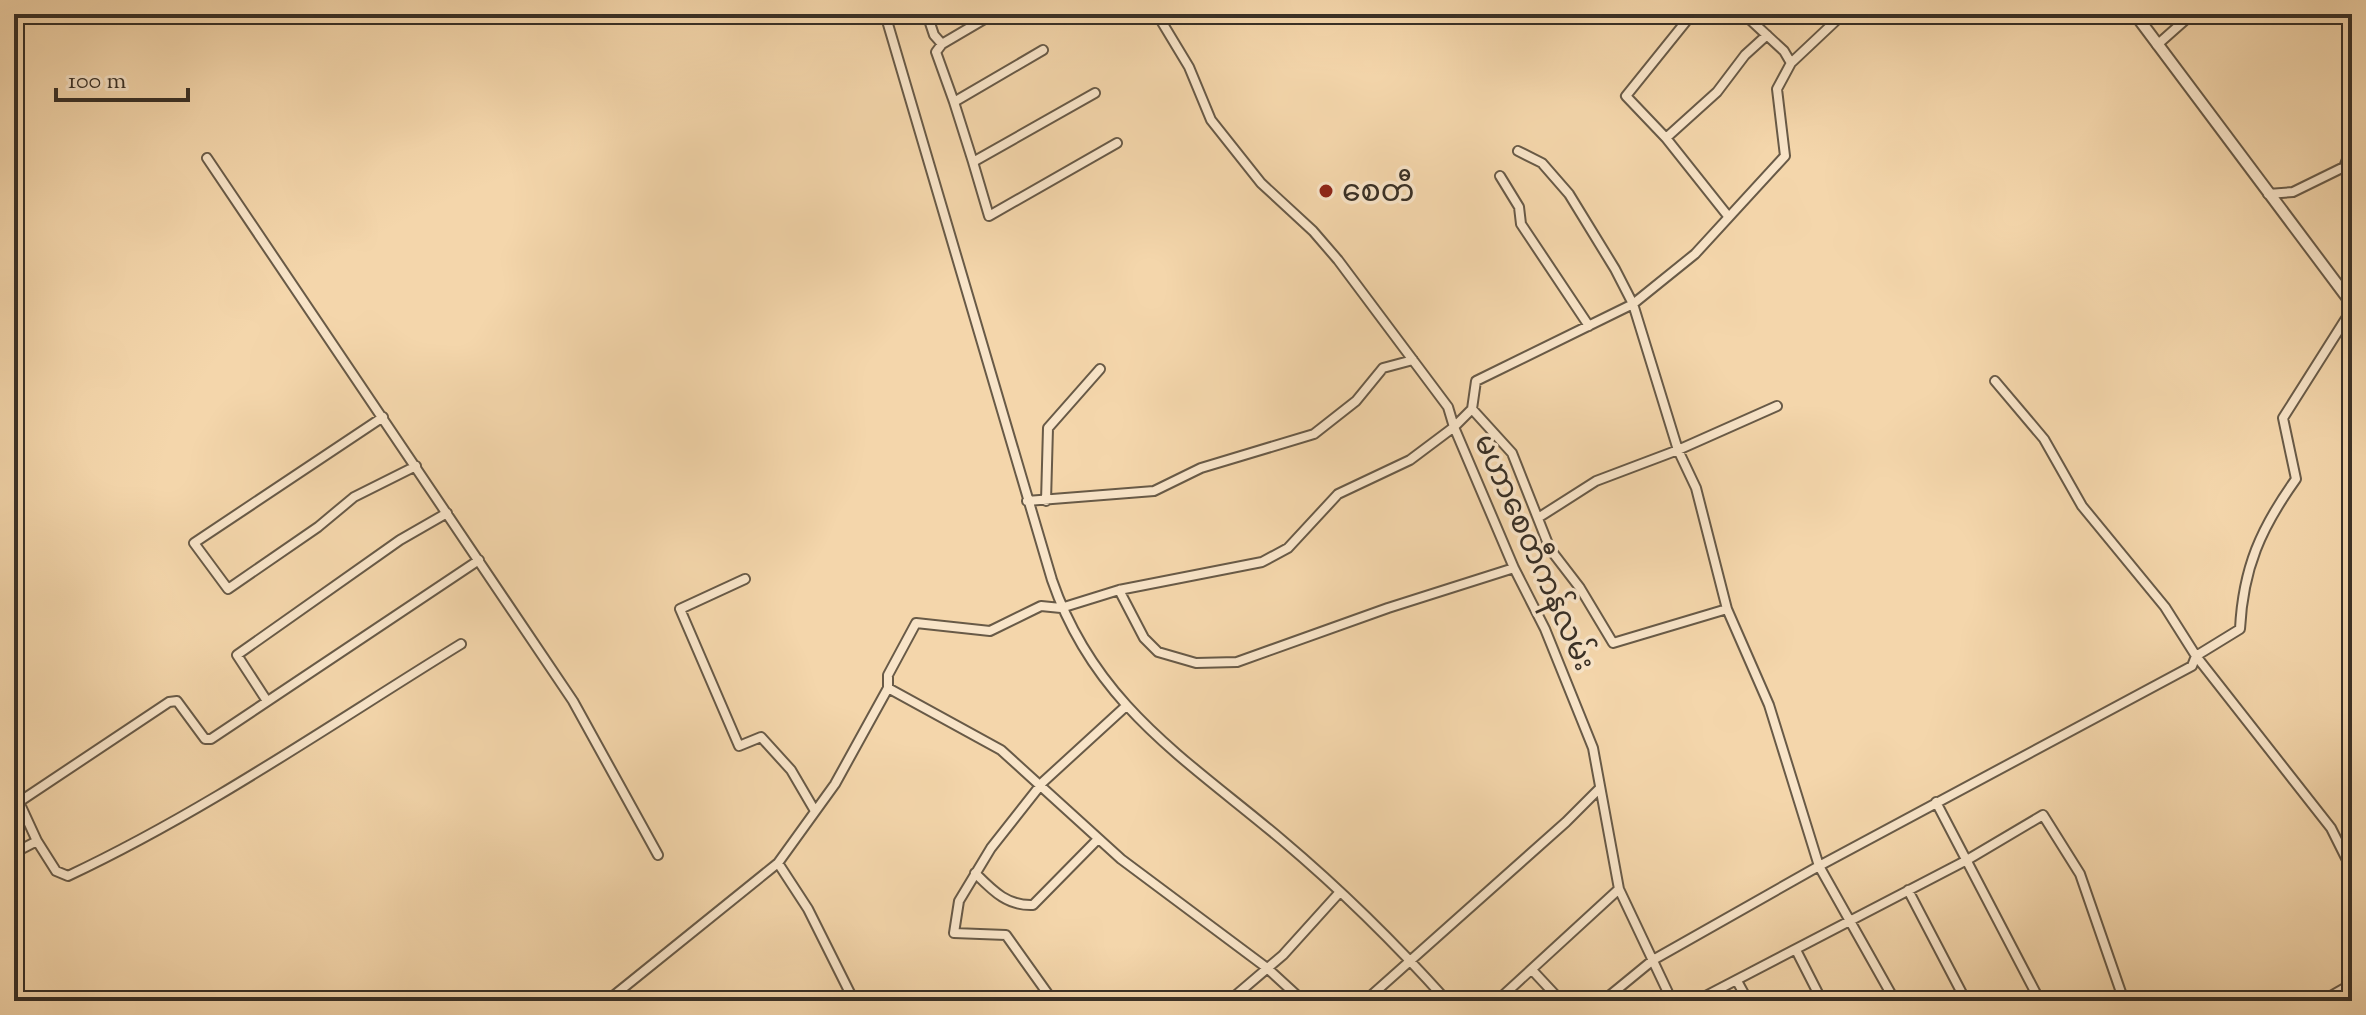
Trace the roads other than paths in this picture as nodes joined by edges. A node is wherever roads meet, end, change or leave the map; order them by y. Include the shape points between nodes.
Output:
1 (885, 14) edge
2 (927, 14) edge
3 (993, 14) edge
4 (1157, 14) edge
5 (1692, 14) edge
6 (1744, 14) edge
7 (1826, 14) edge
8 (1843, 14) edge
9 (2135, 14) edge
10 (2192, 14) edge
11 (1835, 22) junction
12 (1767, 35) junction
13 (942, 44) junction
14 (2157, 45) junction
15 (1043, 50) dead end
16 (1791, 63) junction
17 (1095, 93) dead end
18 (954, 102) junction
19 (1666, 138) junction
20 (1117, 143) dead end
21 (2352, 147) edge
22 (1518, 151) dead end
23 (207, 158) dead end
24 (973, 162) junction
25 (1500, 176) dead end
26 (2268, 194) junction
27 (1728, 216) junction
28 (1633, 304) junction
29 (2352, 306) edge
30 (1589, 326) junction
31 (1413, 360) junction
32 (1100, 369) dead end
33 (1995, 381) dead end
34 (1777, 406) dead end
35 (1472, 409) junction
36 (383, 417) junction
37 (1454, 427) junction
38 (1678, 450) junction
39 (416, 466) junction
40 (1027, 501) junction
41 (1046, 501) junction
42 (447, 513) junction
43 (1538, 518) junction
44 (479, 560) junction
45 (1514, 568) junction
46 (745, 579) dead end
47 (1119, 590) junction
48 (1061, 608) junction
49 (1727, 609) junction
50 (461, 644) dead end
51 (2196, 656) junction
52 (888, 688) junction
53 (267, 701) junction
54 (1125, 707) junction
55 (1041, 787) junction
56 (1600, 788) junction
57 (1936, 802) junction
58 (815, 811) junction
59 (1098, 839) junction
60 (37, 841) junction
61 (14, 853) edge
62 (658, 855) dead end
63 (1967, 860) junction
64 (778, 863) junction
65 (1819, 866) junction
66 (2352, 870) edge
67 (975, 873) junction
68 (1619, 889) junction
69 (1908, 890) junction
70 (1339, 893) junction
71 (1850, 921) junction
72 (1796, 950) junction
73 (1653, 960) junction
74 (1412, 962) junction
75 (1267, 968) junction
76 (1533, 971) junction
77 (1737, 981) junction
78 (2352, 985) edge
79 (607, 1001) edge
80 (854, 1001) edge
81 (1053, 1001) edge
82 (1229, 1001) edge
83 (1303, 1001) edge
84 (1365, 1001) edge
85 (1447, 1001) edge
86 (1497, 1001) edge
87 (1561, 1001) edge
88 (1603, 1001) edge
89 (1672, 1001) edge
90 (1696, 1001) edge
91 (1748, 1001) edge
92 (1822, 1001) edge
93 (1895, 1001) edge
94 (1966, 1001) edge
95 (2040, 1001) edge
96 (2124, 1001) edge
97 (2324, 1001) edge

1 - 40 street
2 - 13 street
3 - 13 street
4 - 31 street via 1189,67 1211,120 1261,183 1322,241
5 - 19 street via 1626,96
6 - 12 street
7 - 11 street
8 - 11 street, မဟာစေတီကန်လမ်း
9 - 14 street
10 - 14 street
11 - 16 street, မဟာစေတီကန်လမ်း
12 - 16 street
12 - 19 street via 1717,92
13 - 18 street via 936,52
14 - 26 street
15 - 18 street
16 - 27 street, မဟာစေတီကန်လမ်း via 1777,89 1785,156
17 - 24 street
18 - 24 street
19 - 27 street
20 - 24 street via 989,216
21 - 26 street via 2344,167 2293,192
22 - 28 street via 1542,163 1569,194
23 - 36 street
25 - 30 street via 1519,207 1521,224
26 - 29 street
27 - 28 street, မဟာစေတီကန်လမ်း via 1695,254
28 - 30 street, မဟာစေတီကန်လမ်း
28 - 38 street
29 - 51 street via 2283,418 2296,479 2267,520 2252,557 2240,629
30 - 35 street, မဟာစေတီကန်လမ်း via 1476,381
31 - 37 street via 1448,407
31 - 41 street via 1383,368 1356,401 1314,434 1201,468 1154,491
32 - 41 street via 1048,428
33 - 51 street via 2044,439 2082,506 2165,607
34 - 38 street
35 - 37 street, မဟာစေတီကန်လမ်း
35 - 43 street via 1512,453
36 - 39 street
36 - 39 street via 194,543 228,589 354,497
37 - 45 street, မဟာစေတီကန်လမ်း
37 - 47 street via 1410,460 1338,494 1288,548 1262,562
38 - 43 street via 1596,481
38 - 49 street via 1696,488
39 - 42 street
40 - 41 street
40 - 48 street
42 - 44 street
42 - 53 street via 237,655
43 - 49 street via 1550,549 1613,643
44 - 53 street
44 - 62 street via 573,701
45 - 47 street via 1237,662 1196,663 1158,652 1144,638
45 - 56 street, မဟာစေတီကန်လမ်း via 1593,748
46 - 58 street via 680,609 739,746 761,737 791,770
47 - 48 street
48 - 52 street via 1041,606 990,631 916,623 888,675
48 - 54 street via 1086,658
49 - 65 street via 1769,705
50 - 60 street via 213,800 68,876 56,871
51 - 57 street via 2192,666
51 - 66 street via 2331,828
52 - 55 street via 1001,750
52 - 58 street
53 - 60 street via 208,740 179,704 169,702 19,802
54 - 55 street
54 - 70 street
55 - 59 street
55 - 67 street
56 - 68 street, မဟာစေတီကန်လမ်း
56 - 74 street
57 - 63 street
57 - 65 street
58 - 64 street
59 - 67 street via 1033,905 1016,906
59 - 75 street
60 - 61 street
63 - 69 street
63 - 95 street
63 - 96 street via 2043,815 2080,874
64 - 79 street
64 - 80 street via 808,909
65 - 71 street
65 - 73 street
67 - 81 street via 959,901 954,933 1006,935
68 - 73 street, မဟာစေတီကန်လမ်း
68 - 76 street
69 - 71 street
69 - 94 street
70 - 74 street
70 - 75 street
71 - 72 street
71 - 93 street
72 - 77 street
72 - 92 street
73 - 88 street
73 - 89 street, မဟာစေတီကန်လမ်း
74 - 84 street
74 - 85 street
75 - 82 street
75 - 83 street
76 - 86 street
76 - 87 street
77 - 90 street
77 - 91 street
78 - 97 street

